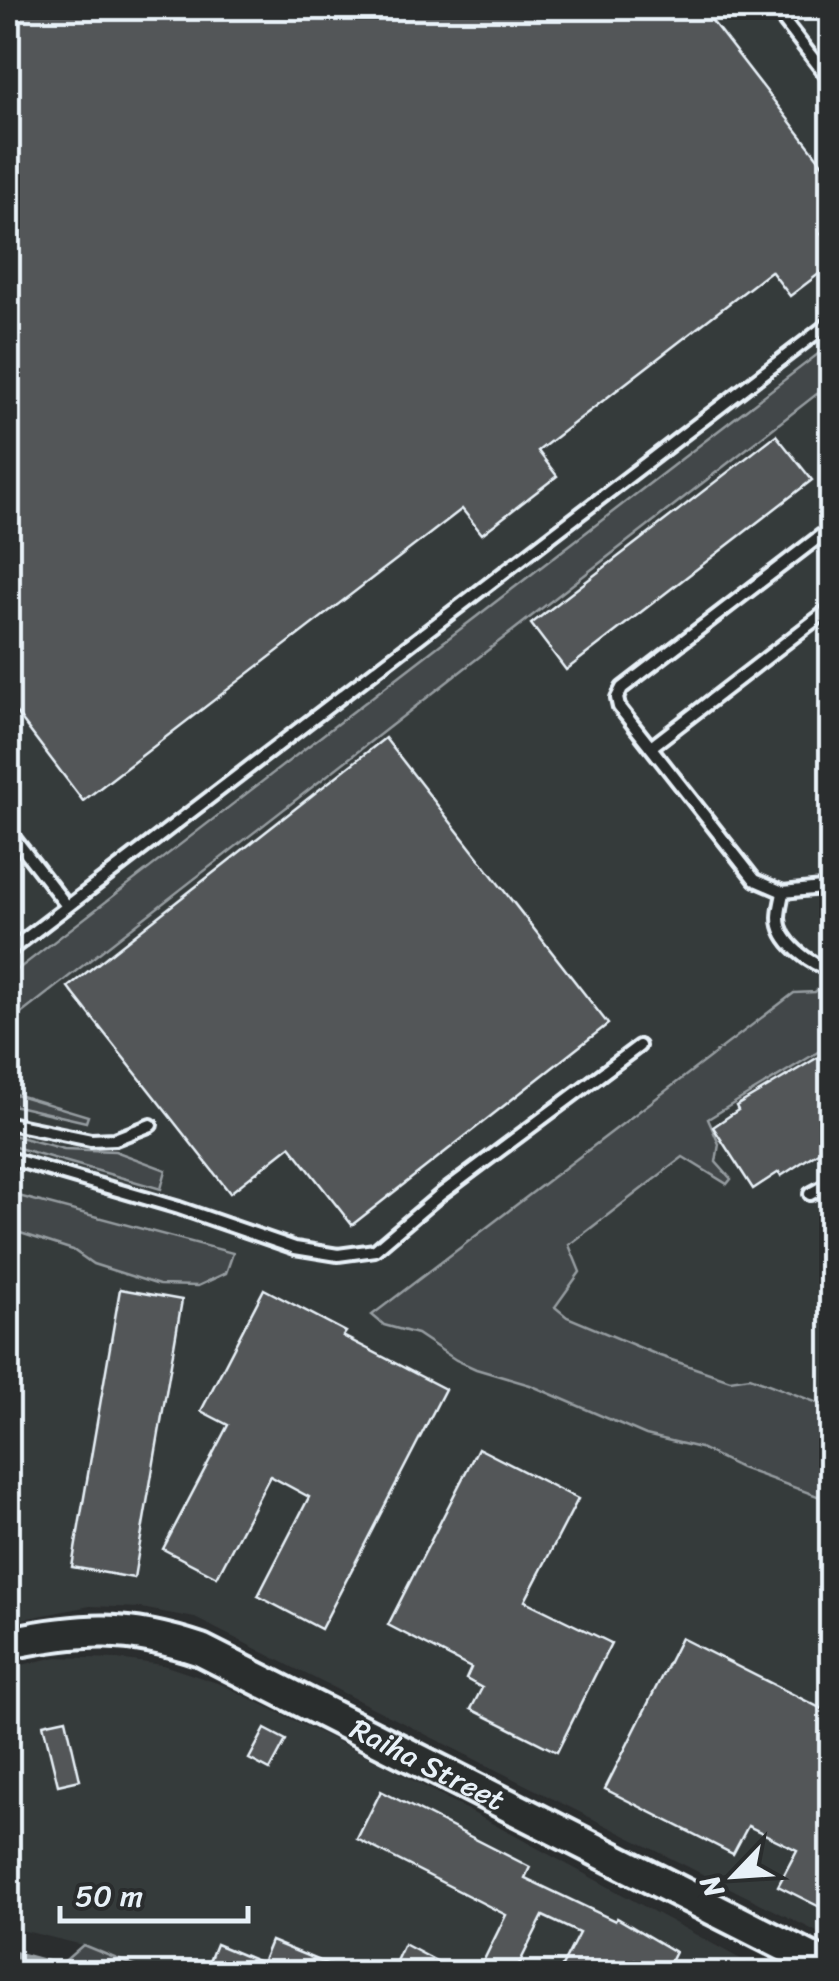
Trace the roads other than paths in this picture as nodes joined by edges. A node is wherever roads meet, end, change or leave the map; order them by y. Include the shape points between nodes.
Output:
1 (774, 8) edge
2 (832, 83) edge
3 (832, 322) edge
4 (832, 526) edge
5 (832, 608) edge
6 (651, 747) junction
7 (9, 834) edge
8 (832, 886) edge
9 (783, 892) junction
10 (66, 906) junction
11 (8, 952) edge
12 (832, 970) edge
13 (638, 1046) dead end
14 (8, 1123) edge
15 (151, 1125) dead end
16 (8, 1158) edge
17 (832, 1182) edge
18 (810, 1194) dead end
19 (8, 1644) edge
20 (832, 1969) edge

1 - 2 lane
3 - 10 lane
4 - 6 lane via 622,688 619,708
5 - 6 lane
6 - 9 lane via 755,880
7 - 10 lane
8 - 9 lane
9 - 12 lane via 779,924 787,938 805,958
10 - 11 lane
13 - 16 lane via 375,1250 338,1255 295,1248
14 - 15 lane via 91,1140
17 - 18 lane
19 - 20 main road, Raiha Street via 64,1632 128,1631 201,1650

